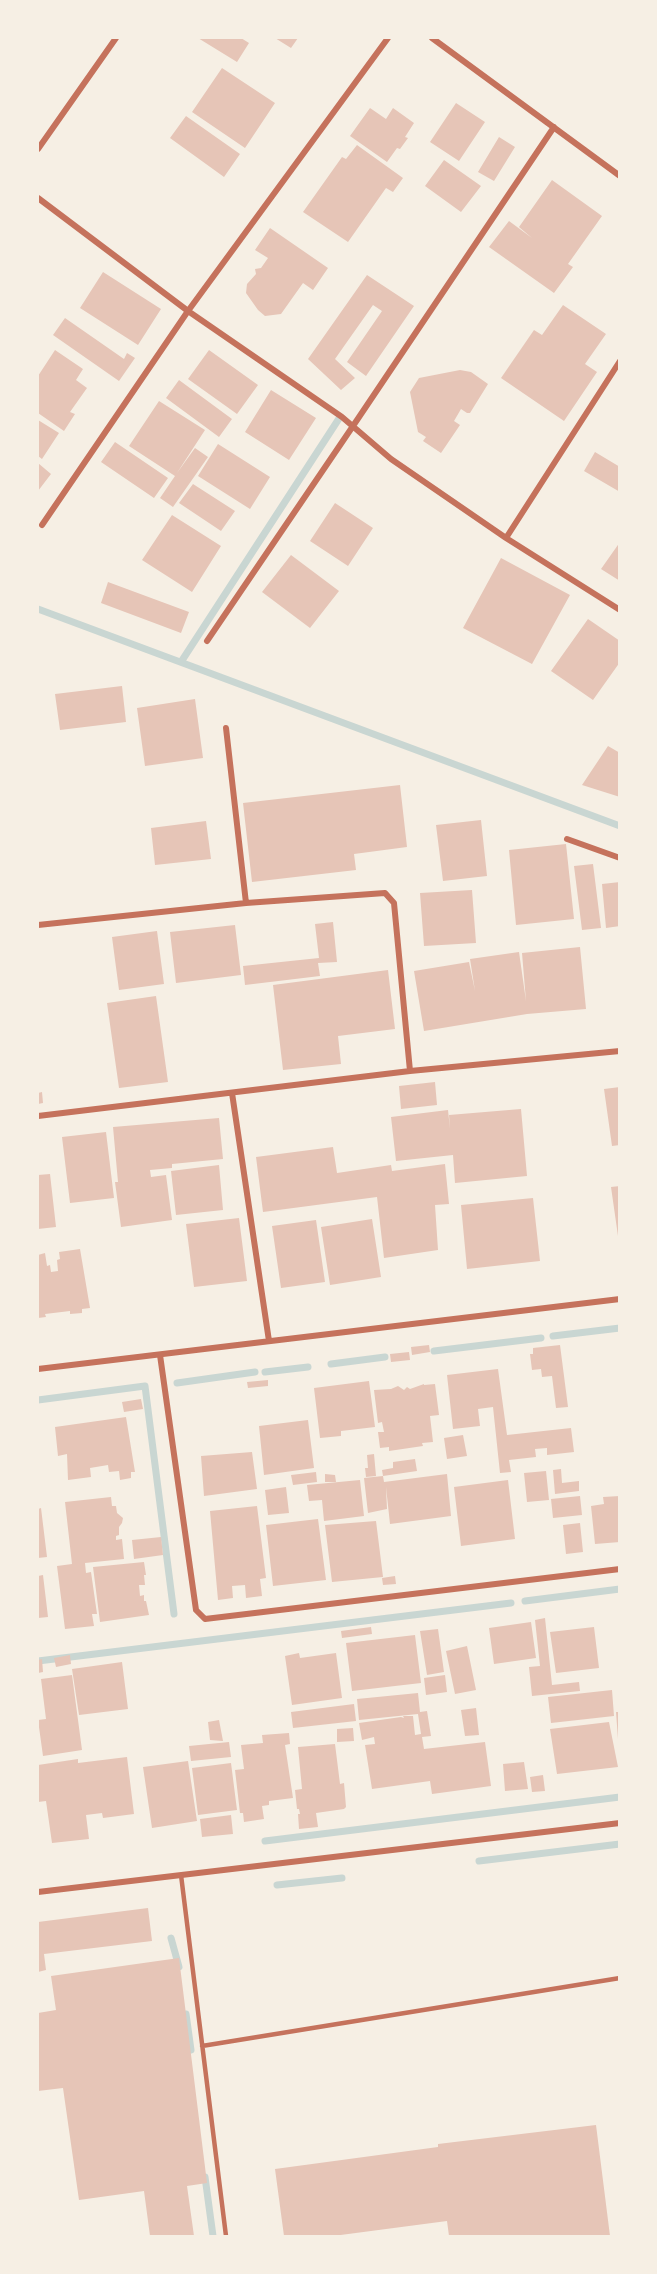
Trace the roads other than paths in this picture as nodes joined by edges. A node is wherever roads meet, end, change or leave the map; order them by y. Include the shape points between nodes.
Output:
1 (116, 38) edge
2 (387, 38) edge
3 (432, 38) edge
4 (554, 127) junction
5 (38, 149) edge
6 (620, 176) edge
7 (38, 198) edge
8 (188, 311) junction
9 (620, 361) edge
10 (353, 426) junction
11 (42, 525) dead end
12 (506, 538) junction
13 (620, 610) edge
14 (207, 641) dead end
15 (226, 728) dead end
16 (567, 839) dead end
17 (620, 858) edge
18 (246, 903) junction
19 (38, 925) edge
20 (620, 1051) edge
21 (410, 1071) junction
22 (232, 1093) junction
23 (38, 1116) edge
24 (620, 1299) edge
25 (269, 1341) junction
26 (160, 1355) junction
27 (38, 1369) edge
28 (620, 1569) edge
29 (620, 1822) edge
30 (181, 1875) junction
31 (38, 1892) edge
32 (620, 1978) edge
33 (202, 2046) junction
34 (226, 2236) edge

1 - 5 street
2 - 8 street
3 - 4 street
4 - 6 street
4 - 10 street
7 - 8 street
8 - 10 street
8 - 11 street
9 - 12 street
10 - 12 street via 391,459
10 - 14 street
12 - 13 street
15 - 18 street
16 - 17 street
18 - 19 street
18 - 21 street via 385,893 394,903
20 - 21 street
21 - 22 street
22 - 23 street
22 - 25 street
24 - 25 street
25 - 26 street
26 - 27 street
26 - 28 street via 196,1610 205,1619
29 - 30 street
30 - 31 street
30 - 33 lane
32 - 33 lane
33 - 34 lane

